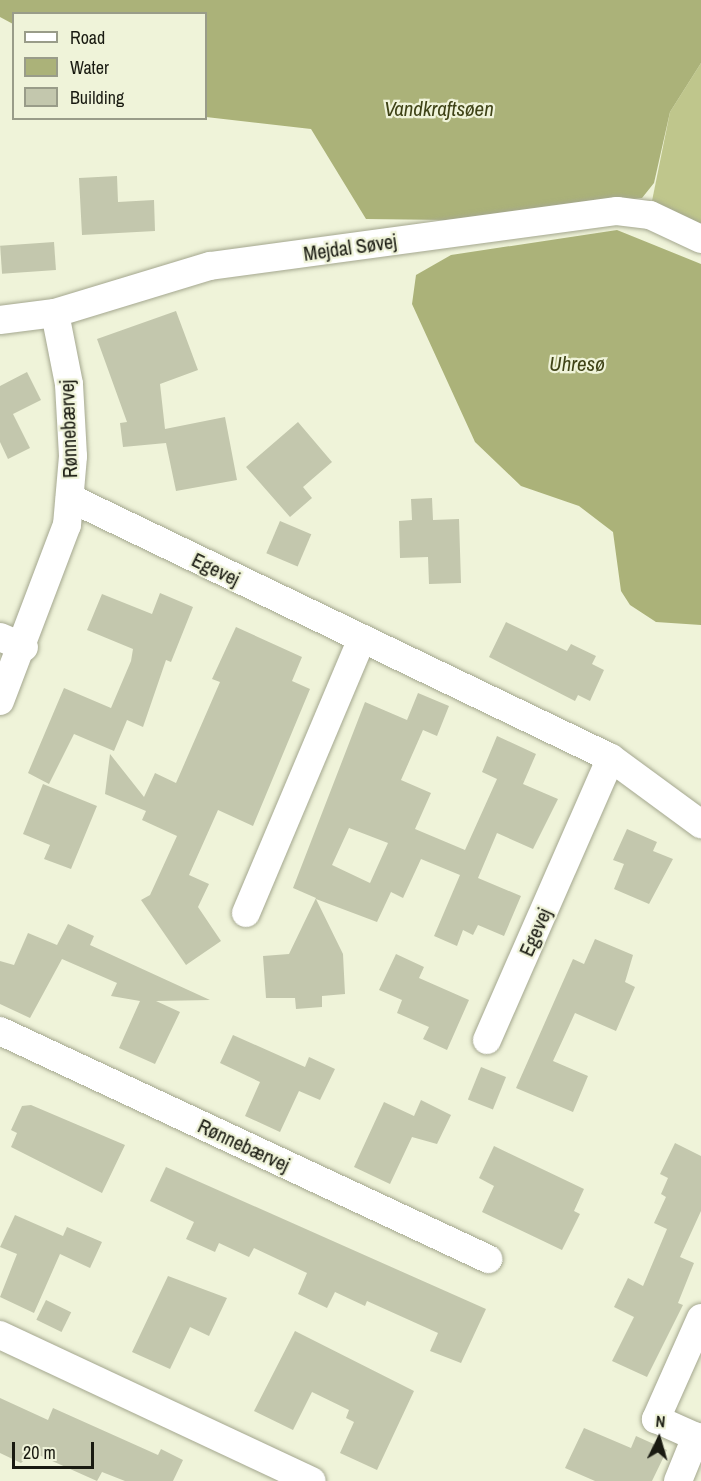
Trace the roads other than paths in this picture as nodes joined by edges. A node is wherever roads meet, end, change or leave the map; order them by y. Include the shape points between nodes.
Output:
1 (701, 239) edge
2 (55, 312) junction
3 (0, 320) edge
4 (70, 498) junction
5 (363, 639) junction
6 (12, 642) edge
7 (0, 701) edge
8 (611, 758) junction
9 (701, 824) edge
10 (246, 913) dead end
11 (0, 1031) edge
12 (487, 1040) dead end
13 (488, 1259) dead end
14 (701, 1318) edge
15 (0, 1335) edge
16 (698, 1438) edge
17 (311, 1481) edge
18 (678, 1481) edge

1 - 2 street, Mejdal Søvej via 650,215 617,211 210,266
2 - 3 street, Mejdal Søvej
2 - 4 street, Rønnebærvej via 69,384
4 - 5 street, Egevej
4 - 6 street, Rønnebærvej via 67,525
5 - 8 street, Egevej
5 - 10 street
6 - 7 street, Rønnebærvej
8 - 9 street, Egevej
8 - 12 street, Egevej
11 - 13 street, Rønnebærvej
14 - 16 street via 656,1419
15 - 17 street
16 - 18 street

